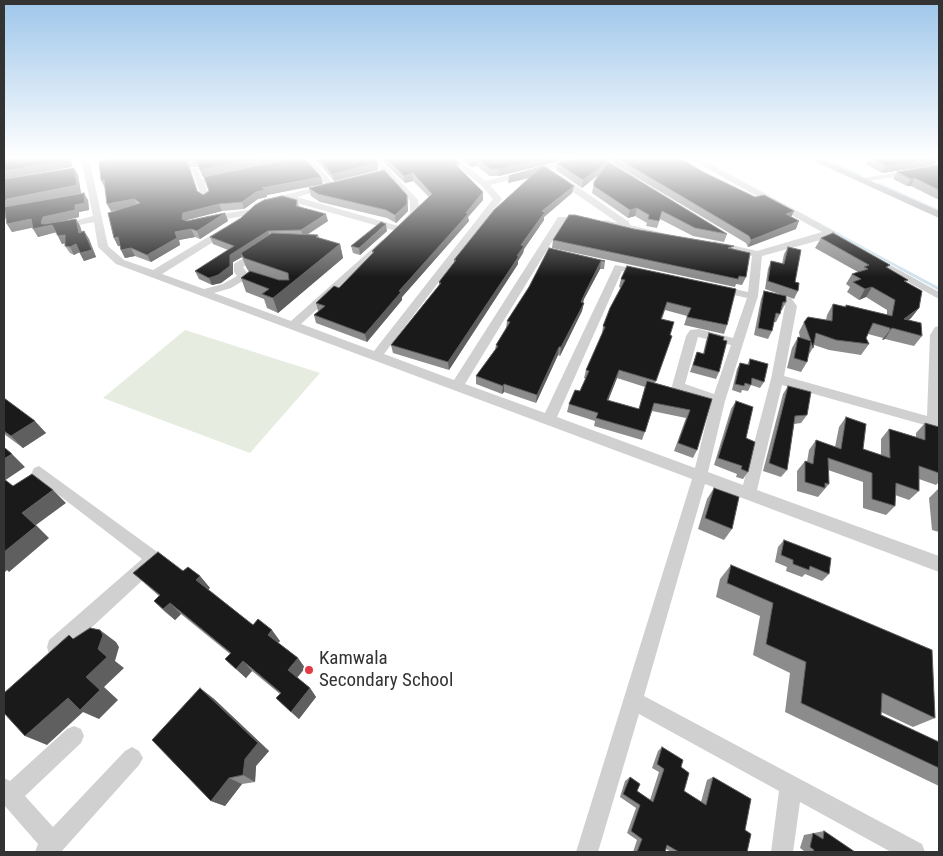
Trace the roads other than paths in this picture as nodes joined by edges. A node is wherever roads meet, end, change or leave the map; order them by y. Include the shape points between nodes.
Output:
1 (91, 198) edge
2 (283, 198) edge
3 (289, 198) edge
4 (412, 198) edge
5 (497, 198) edge
6 (586, 198) joint
7 (765, 198) edge
8 (901, 198) edge
9 (254, 208) junction
10 (939, 215) edge
11 (578, 216) junction
12 (614, 217) junction
13 (101, 218) junction
14 (198, 222) edge
15 (51, 228) edge
16 (399, 229) junction
17 (633, 229) junction
18 (724, 236) edge
19 (681, 238) edge
20 (701, 242) edge
21 (266, 247) edge
22 (753, 252) junction
23 (863, 252) edge
24 (154, 274) junction
25 (657, 275) edge
26 (705, 286) edge
27 (205, 292) junction
28 (753, 293) junction
29 (939, 296) edge
30 (293, 324) junction
31 (939, 330) edge
32 (737, 344) junction
33 (377, 356) junction
34 (777, 379) junction
35 (457, 386) junction
36 (718, 400) junction
37 (549, 420) junction
38 (937, 424) edge
39 (39, 472) dead end
40 (700, 476) junction
41 (748, 494) junction
42 (939, 564) edge
43 (47, 656) edge
44 (634, 701) junction
45 (74, 736) dead end
46 (132, 758) dead end
47 (791, 785) junction
48 (7, 793) edge
49 (50, 848) edge
50 (587, 852) edge
51 (782, 852) edge
52 (914, 852) edge

1 - 13 street
2 - 9 street
3 - 16 street
4 - 16 street via 415,212
5 - 33 street
6 - 11 street
6 - 12 street
7 - 22 street via 833,235
8 - 10 main road
9 - 14 street
9 - 24 street via 239,221
11 - 12 street
11 - 17 street
11 - 35 street via 562,219 547,251
12 - 17 street
13 - 15 street
13 - 24 street via 103,248 109,255
16 - 30 street
17 - 19 street
18 - 22 street
20 - 22 street
21 - 27 street via 238,266 239,272 248,277
22 - 28 street
23 - 29 street
24 - 27 street
25 - 37 street via 614,266
26 - 28 street
27 - 30 street
28 - 32 street
28 - 34 street via 791,303
30 - 33 street
31 - 38 street via 934,356
32 - 36 street
32 - 36 street via 699,333 692,336 678,386
33 - 35 street
34 - 38 street
34 - 41 street
35 - 37 street
36 - 40 street
37 - 40 street
39 - 43 street via 154,559
40 - 41 street
40 - 44 street
41 - 42 street
44 - 47 street
44 - 50 street
45 - 48 street
46 - 49 street
47 - 51 street
47 - 52 street
48 - 49 street

